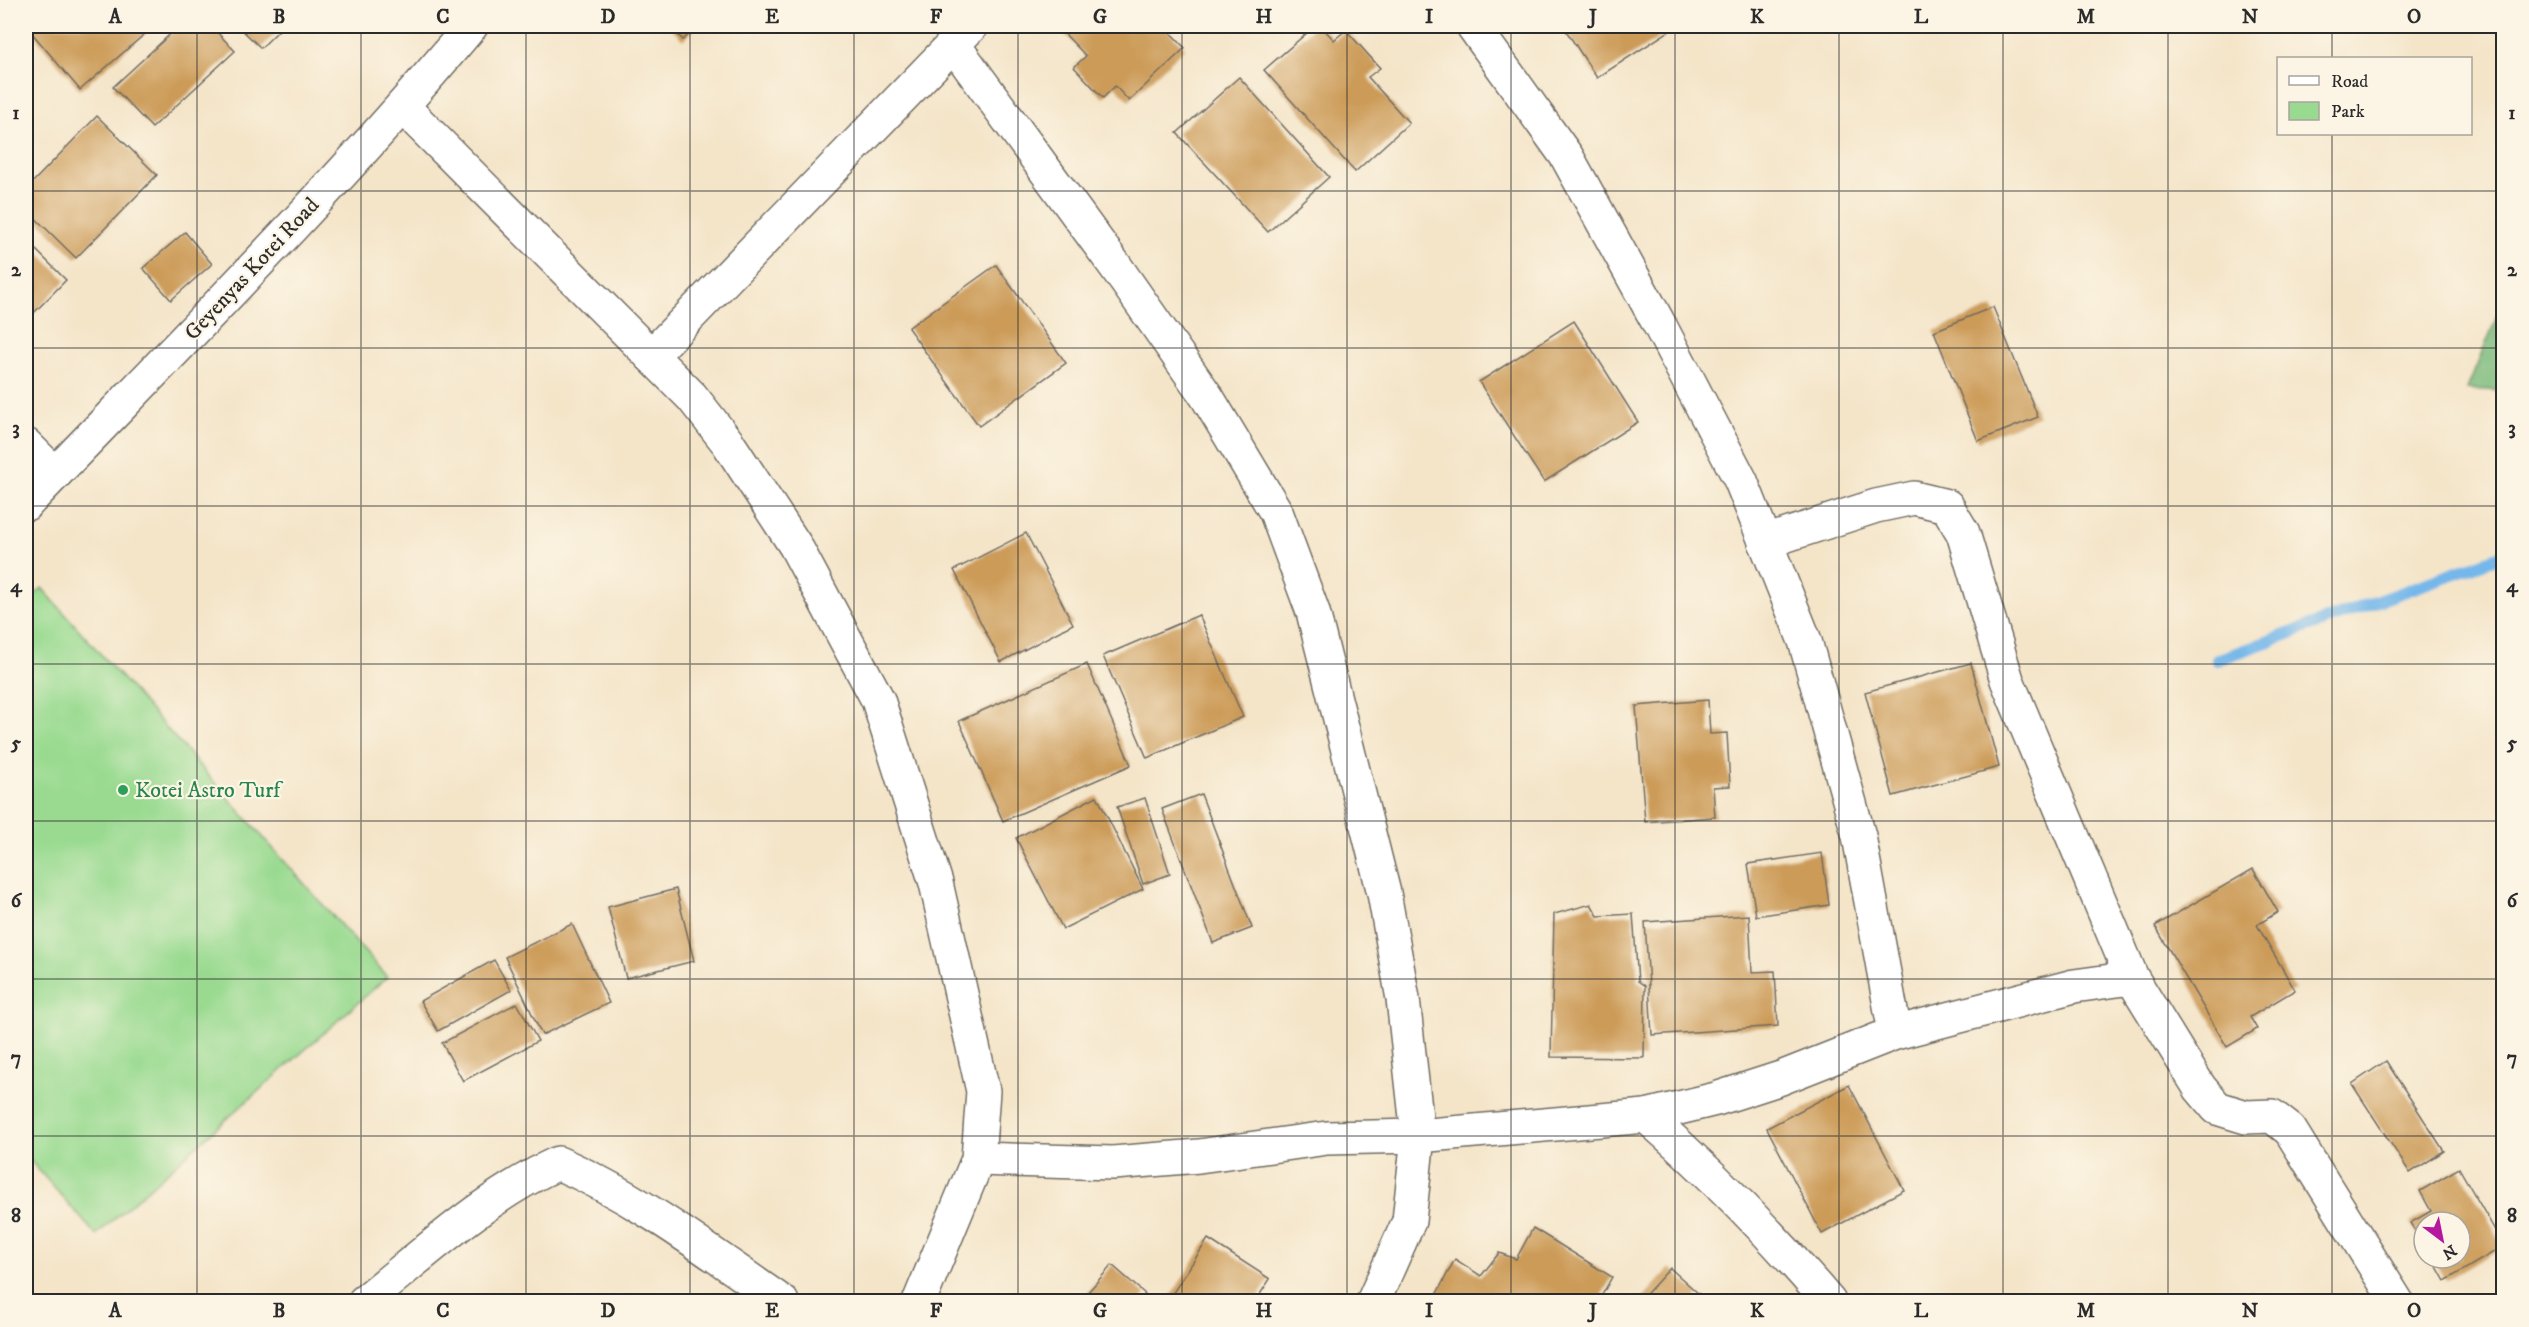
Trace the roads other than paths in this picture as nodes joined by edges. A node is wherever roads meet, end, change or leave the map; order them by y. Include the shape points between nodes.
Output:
1 (471, 26) edge
2 (1473, 26) edge
3 (962, 35) edge
4 (403, 106) junction
5 (651, 356) junction
6 (26, 445) edge
7 (55, 474) junction
8 (26, 504) edge
9 (1765, 542) junction
10 (2132, 978) junction
11 (1895, 1033) junction
12 (1646, 1116) junction
13 (1418, 1136) junction
14 (978, 1159) junction
15 (364, 1302) edge
16 (782, 1302) edge
17 (919, 1302) edge
18 (1373, 1302) edge
19 (1829, 1302) edge
20 (2397, 1302) edge

1 - 4 street, Geyenyas Kotei Road
2 - 9 street via 1567,157 1741,482
3 - 5 street
3 - 13 street via 1207,397 1276,512 1313,612 1384,893 1403,999
4 - 5 street
4 - 7 street, Geyenyas Kotei Road via 167,360
5 - 14 street via 692,397 795,545 878,700 936,883 967,1015 983,1091
6 - 7 street
7 - 8 street, Geyenyas Kotei Road
9 - 10 street via 1876,506 1914,498 1947,506 1963,533 2007,680
9 - 11 street via 1805,641 1859,836
10 - 11 street via 2074,986
10 - 20 street via 2200,1088 2217,1108 2246,1117 2272,1116 2290,1130
11 - 12 street via 1780,1078
12 - 13 street
12 - 19 street via 1763,1226
13 - 14 street via 1326,1138 1199,1156 1113,1163
13 - 18 street via 1409,1221
14 - 17 street
15 - 16 street via 474,1213 528,1177 558,1163 599,1181 675,1228

